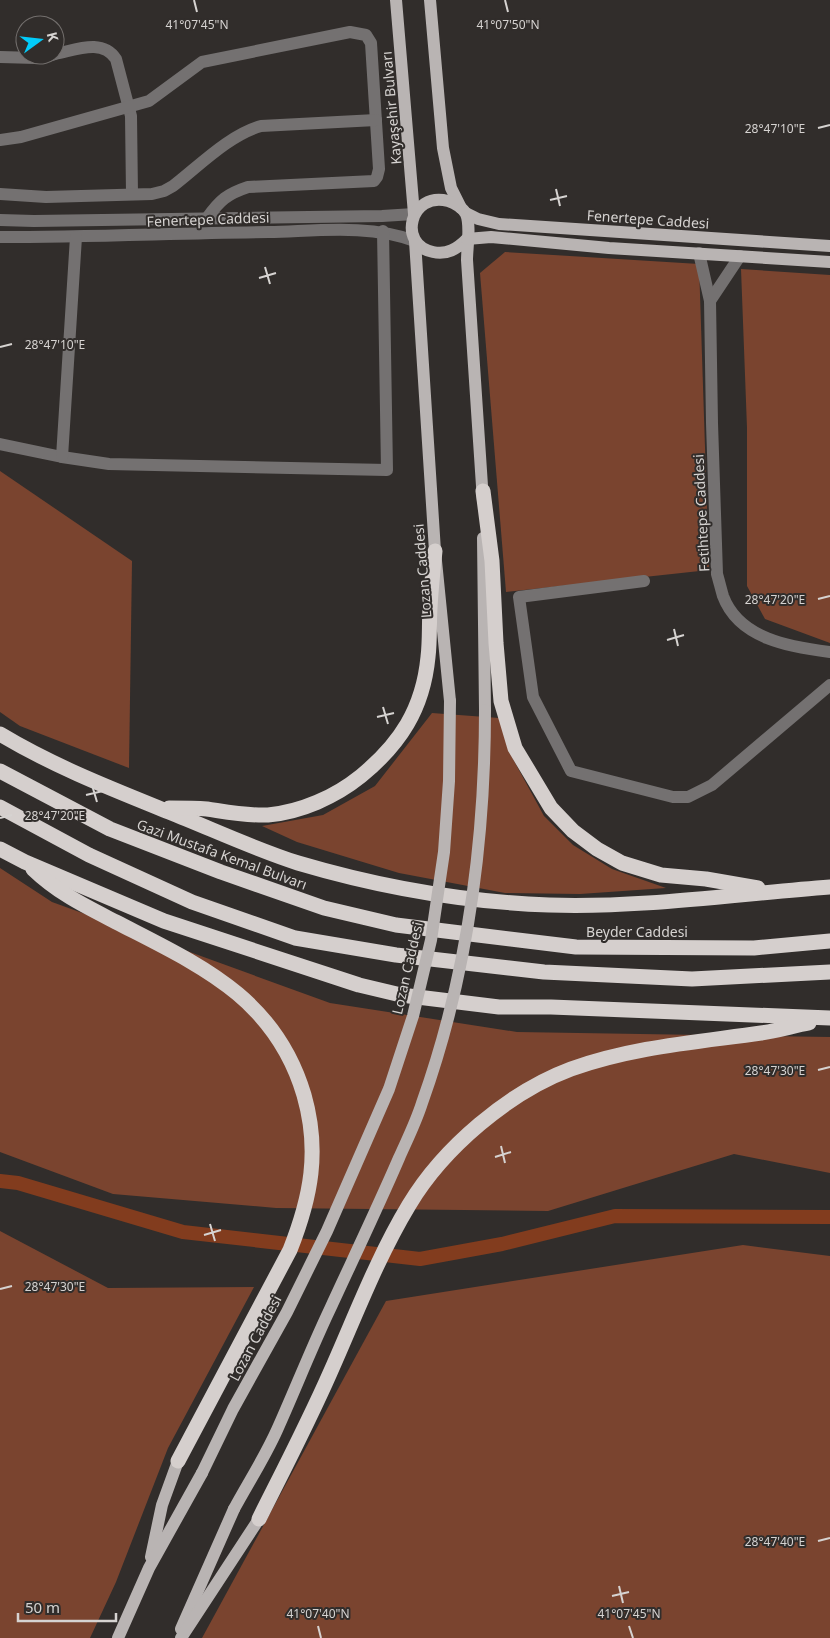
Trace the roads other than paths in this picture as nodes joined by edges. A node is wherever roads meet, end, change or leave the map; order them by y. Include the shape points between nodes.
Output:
1 (396, 0) edge
2 (430, 0) edge
3 (65, 53) edge
4 (0, 57) edge
5 (15, 57) edge
6 (128, 107) junction
7 (376, 120) junction
8 (0, 140) edge
9 (0, 194) edge
10 (132, 194) junction
11 (463, 211) junction
12 (414, 214) junction
13 (207, 218) junction
14 (0, 220) edge
15 (383, 231) junction
16 (0, 237) edge
17 (76, 237) junction
18 (467, 239) junction
19 (415, 241) junction
20 (830, 246) edge
21 (699, 253) junction
22 (740, 256) junction
23 (830, 262) edge
24 (710, 302) junction
25 (0, 444) edge
26 (62, 457) junction
27 (483, 491) junction
28 (435, 551) junction
29 (644, 582) dead end
30 (830, 652) edge
31 (830, 685) edge
32 (0, 734) edge
33 (0, 771) edge
34 (0, 807) edge
35 (158, 808) junction
36 (0, 849) edge
37 (25, 862) junction
38 (830, 887) edge
39 (776, 891) junction
40 (445, 932) joint
41 (830, 941) edge
42 (830, 972) edge
43 (830, 1018) edge
44 (178, 1460) joint
45 (259, 1519) joint
46 (149, 1568) junction
47 (118, 1638) edge
48 (178, 1638) edge
49 (181, 1638) edge

1 - 12 main road, Kayaşehir Bulvarı
2 - 11 main road via 447,174
3 - 6 street via 94,46 110,51 116,59
4 - 5 street
6 - 7 street via 149,101 202,62 350,32 366,35 371,43
6 - 8 street
6 - 10 street via 131,116
7 - 10 street via 250,129 164,191
7 - 13 street via 379,168 374,181 248,187 230,193
9 - 10 street via 46,197
11 - 12 main road via 447,201 431,200
11 - 18 main road
11 - 20 main road, Fenertepe Caddesi via 499,224
12 - 13 street, Fenertepe Caddesi
12 - 19 main road via 412,228
13 - 14 street, Fenertepe Caddesi
15 - 17 street, Fenertepe Caddesi
15 - 19 street, Fenertepe Caddesi
15 - 26 street via 387,470 109,464
16 - 17 street, Fenertepe Caddesi
17 - 26 street
18 - 19 main road via 444,253 426,250
18 - 21 main road via 491,237
18 - 27 main road
19 - 28 main road, Lozan Caddesi
21 - 22 main road
21 - 24 street, Fetihtepe Caddesi
22 - 23 main road
22 - 24 street
24 - 30 street, Fetihtepe Caddesi via 717,574 724,597 746,628 775,641
25 - 26 street
27 - 39 highway via 492,561 501,702 514,748 551,808 573,831 622,863 661,875
27 - 48 main road, bridge via 486,710 482,816 470,917 441,1043 422,1105 367,1232 276,1433 234,1508
28 - 35 highway via 424,683 409,723 378,762 350,785 318,802 268,815
28 - 46 main road, Lozan Caddesi, bridge via 450,701 449,781 444,852 431,940 413,1016 389,1089 327,1231
29 - 31 street via 518,597 533,697 570,771 673,797 688,797 712,785
32 - 35 highway via 89,779
33 - 40 highway, Gazi Mustafa Kemal Bulvarı via 110,829 221,872 324,908 396,925
34 - 42 highway via 89,855 192,902 295,938 446,962 544,972 692,979
35 - 39 highway via 297,862 457,898 595,906 698,900
36 - 37 highway
37 - 43 highway via 164,920 359,985 401,995 499,1007
37 - 44 highway via 50,885 80,904 195,965 239,994 260,1015 287,1051 307,1107 311,1175 302,1220 290,1250
38 - 39 highway
40 - 41 highway, Beyder Caddesi via 576,947 754,948
43 - 45 highway via 764,1033 611,1057 552,1078 490,1116 439,1164 409,1204
44 - 46 main road via 162,1505
45 - 49 main road
46 - 47 main road, Lozan Caddesi

